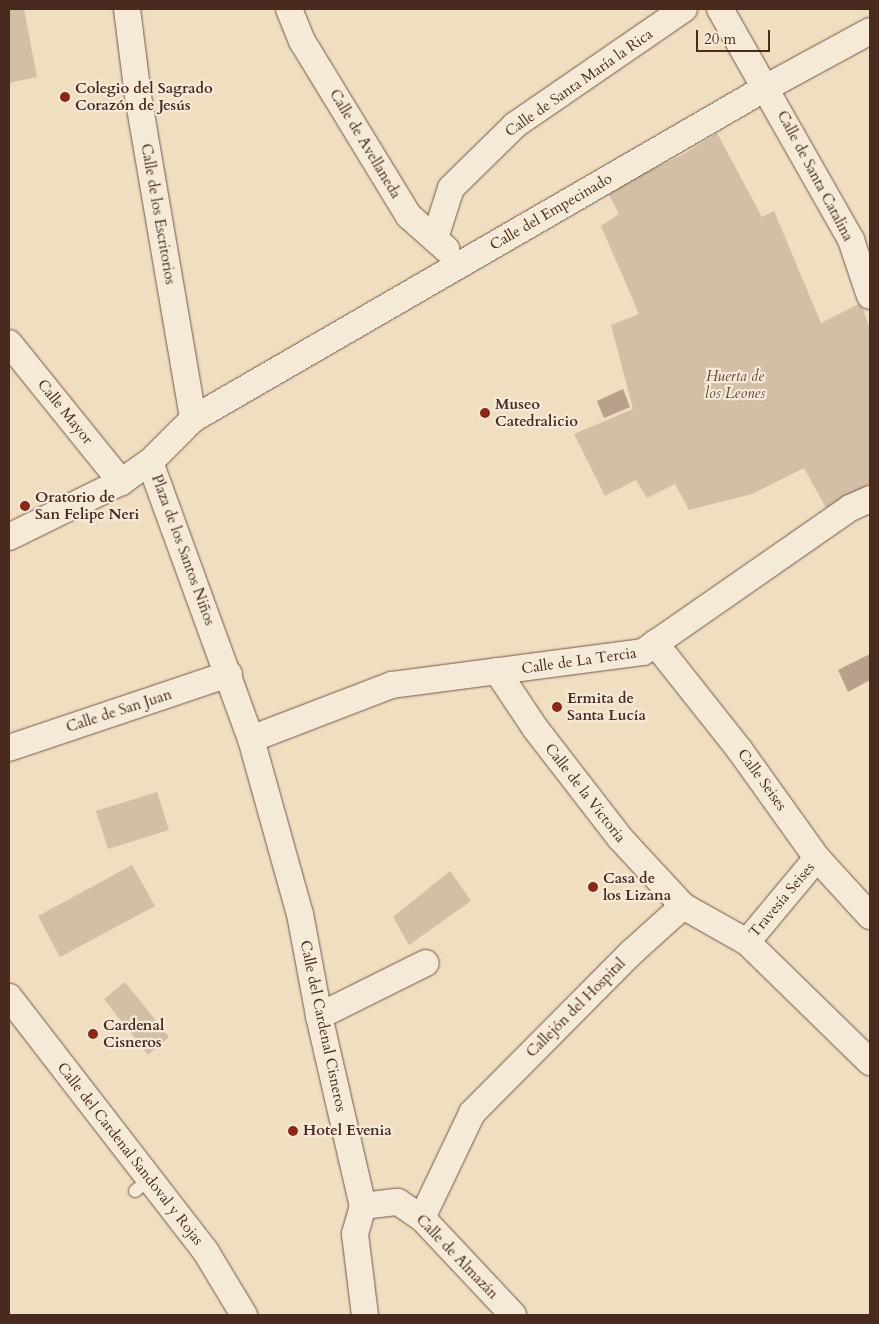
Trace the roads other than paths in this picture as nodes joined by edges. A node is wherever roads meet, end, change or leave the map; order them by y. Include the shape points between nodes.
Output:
1 (127, 9) edge
2 (289, 9) edge
3 (684, 9) edge
4 (720, 9) edge
5 (870, 31) edge
6 (767, 87) junction
7 (435, 238) junction
8 (461, 263) junction
9 (870, 296) edge
10 (9, 343) edge
11 (233, 397) joint
12 (193, 419) junction
13 (150, 462) junction
14 (121, 482) junction
15 (870, 499) edge
16 (9, 537) edge
17 (655, 643) junction
18 (497, 671) junction
19 (229, 674) junction
20 (251, 739) junction
21 (9, 748) edge
22 (817, 858) junction
23 (684, 906) junction
24 (870, 916) edge
25 (747, 942) junction
26 (426, 964) dead end
27 (9, 997) edge
28 (319, 1016) junction
29 (870, 1062) edge
30 (363, 1206) junction
31 (422, 1218) junction
32 (244, 1315) edge
33 (365, 1315) edge
34 (513, 1315) edge

1 - 12 street, Calle de los Escritorios via 138,96
2 - 7 street, Calle de Avellaneda via 302,41 409,216
3 - 7 street, Calle de Santa María la Rica via 515,125 451,188
4 - 6 street, Calle de Santa Catalina
5 - 6 street, Calle del Empecinado
6 - 8 street, Calle del Empecinado
6 - 9 street, Calle de Santa Catalina via 851,240
7 - 8 street, Calle de Avellaneda
8 - 11 street, Calle del Empecinado
10 - 14 street, Calle Mayor
11 - 12 street, Plaza de los Santos Niños
12 - 13 street, Plaza de los Santos Niños
13 - 14 street
13 - 19 street, Plaza de los Santos Niños
14 - 16 street
15 - 17 street, Calle de La Tercia via 850,508
17 - 18 street, Calle de La Tercia via 643,652
17 - 22 street, Calle Seises via 739,749
18 - 20 street, Calle de La Tercia via 392,685
18 - 23 street, Calle de la Victoria via 535,728 620,838
19 - 20 street, Plaza de los Santos Niños
19 - 21 street, Calle de San Juan
20 - 28 street, Calle del Cardenal Cisneros via 300,914
22 - 24 street, Calle Seises
22 - 25 street, Travesía Seises
23 - 25 street, Calle de la Victoria
23 - 31 street, Callejón del Hospital via 631,953 472,1113
25 - 29 street, Calle de la Victoria
26 - 28 street
27 - 32 street, Calle del Cardenal Sandoval y Rojas via 143,1185 206,1252
28 - 30 street, Calle del Cardenal Cisneros
30 - 31 street, Calle de Almazán via 398,1202
30 - 33 street, Calle del Cardenal Cisneros via 355,1234
31 - 34 street, Calle de Almazán

